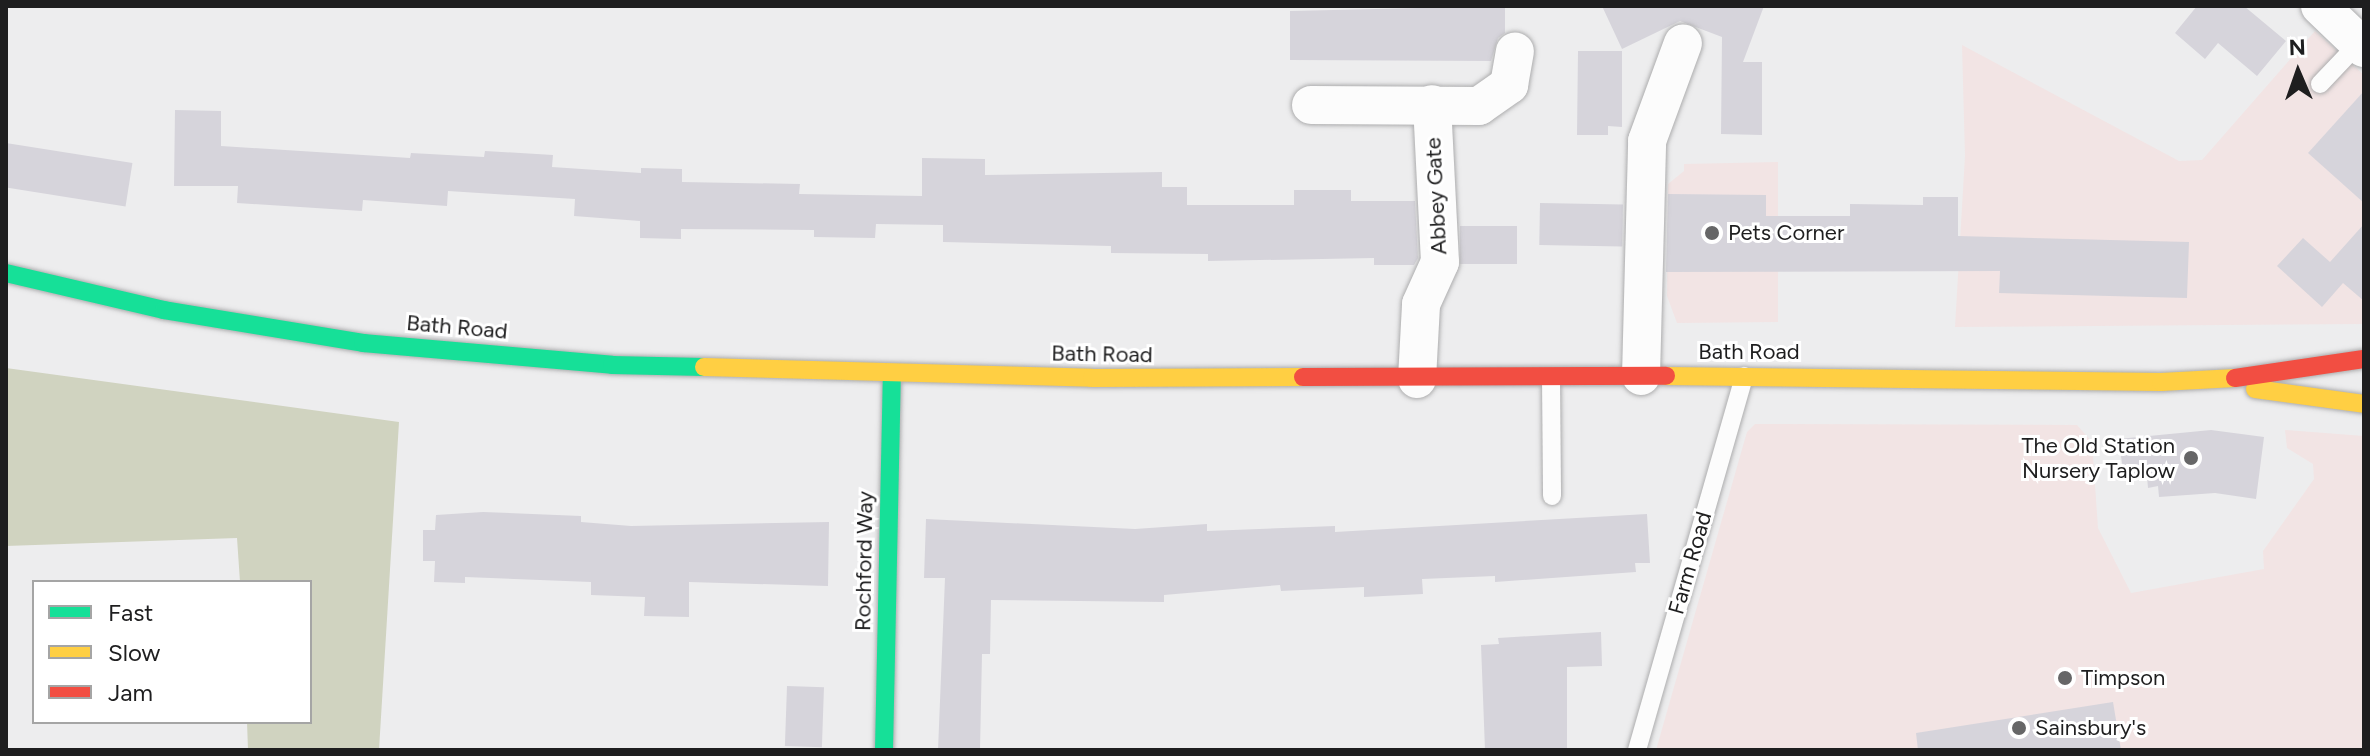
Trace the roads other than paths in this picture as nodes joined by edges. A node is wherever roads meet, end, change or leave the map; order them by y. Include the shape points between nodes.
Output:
1 (2320, 6) edge
2 (1683, 43) dead end
3 (2361, 46) edge
4 (1515, 52) dead end
5 (2320, 84) dead end
6 (1432, 104) junction
7 (1311, 105) dead end
8 (6, 273) edge
9 (2364, 359) edge
10 (892, 374) junction
11 (1641, 376) junction
12 (1744, 376) junction
13 (1551, 377) junction
14 (1417, 379) junction
15 (2205, 382) junction
16 (2364, 404) edge
17 (1552, 496) dead end
18 (884, 750) edge
19 (1637, 750) edge

1 - 3 street
2 - 11 street via 1647,141
3 - 5 lane
4 - 6 street, Abbey Gate via 1509,85 1479,106
6 - 7 street, Abbey Gate
6 - 14 street, Abbey Gate via 1440,262 1421,304
8 - 10 main road, Bath Road via 164,310 363,343 612,365
9 - 15 main road, Bath Road
10 - 14 main road, Bath Road
10 - 18 main road, Rochford Way
11 - 12 main road, Bath Road
11 - 13 main road, Bath Road
12 - 15 main road, Bath Road
12 - 19 lane, Farm Road
13 - 14 main road, Bath Road
13 - 17 lane
15 - 16 main road, Bath Road

